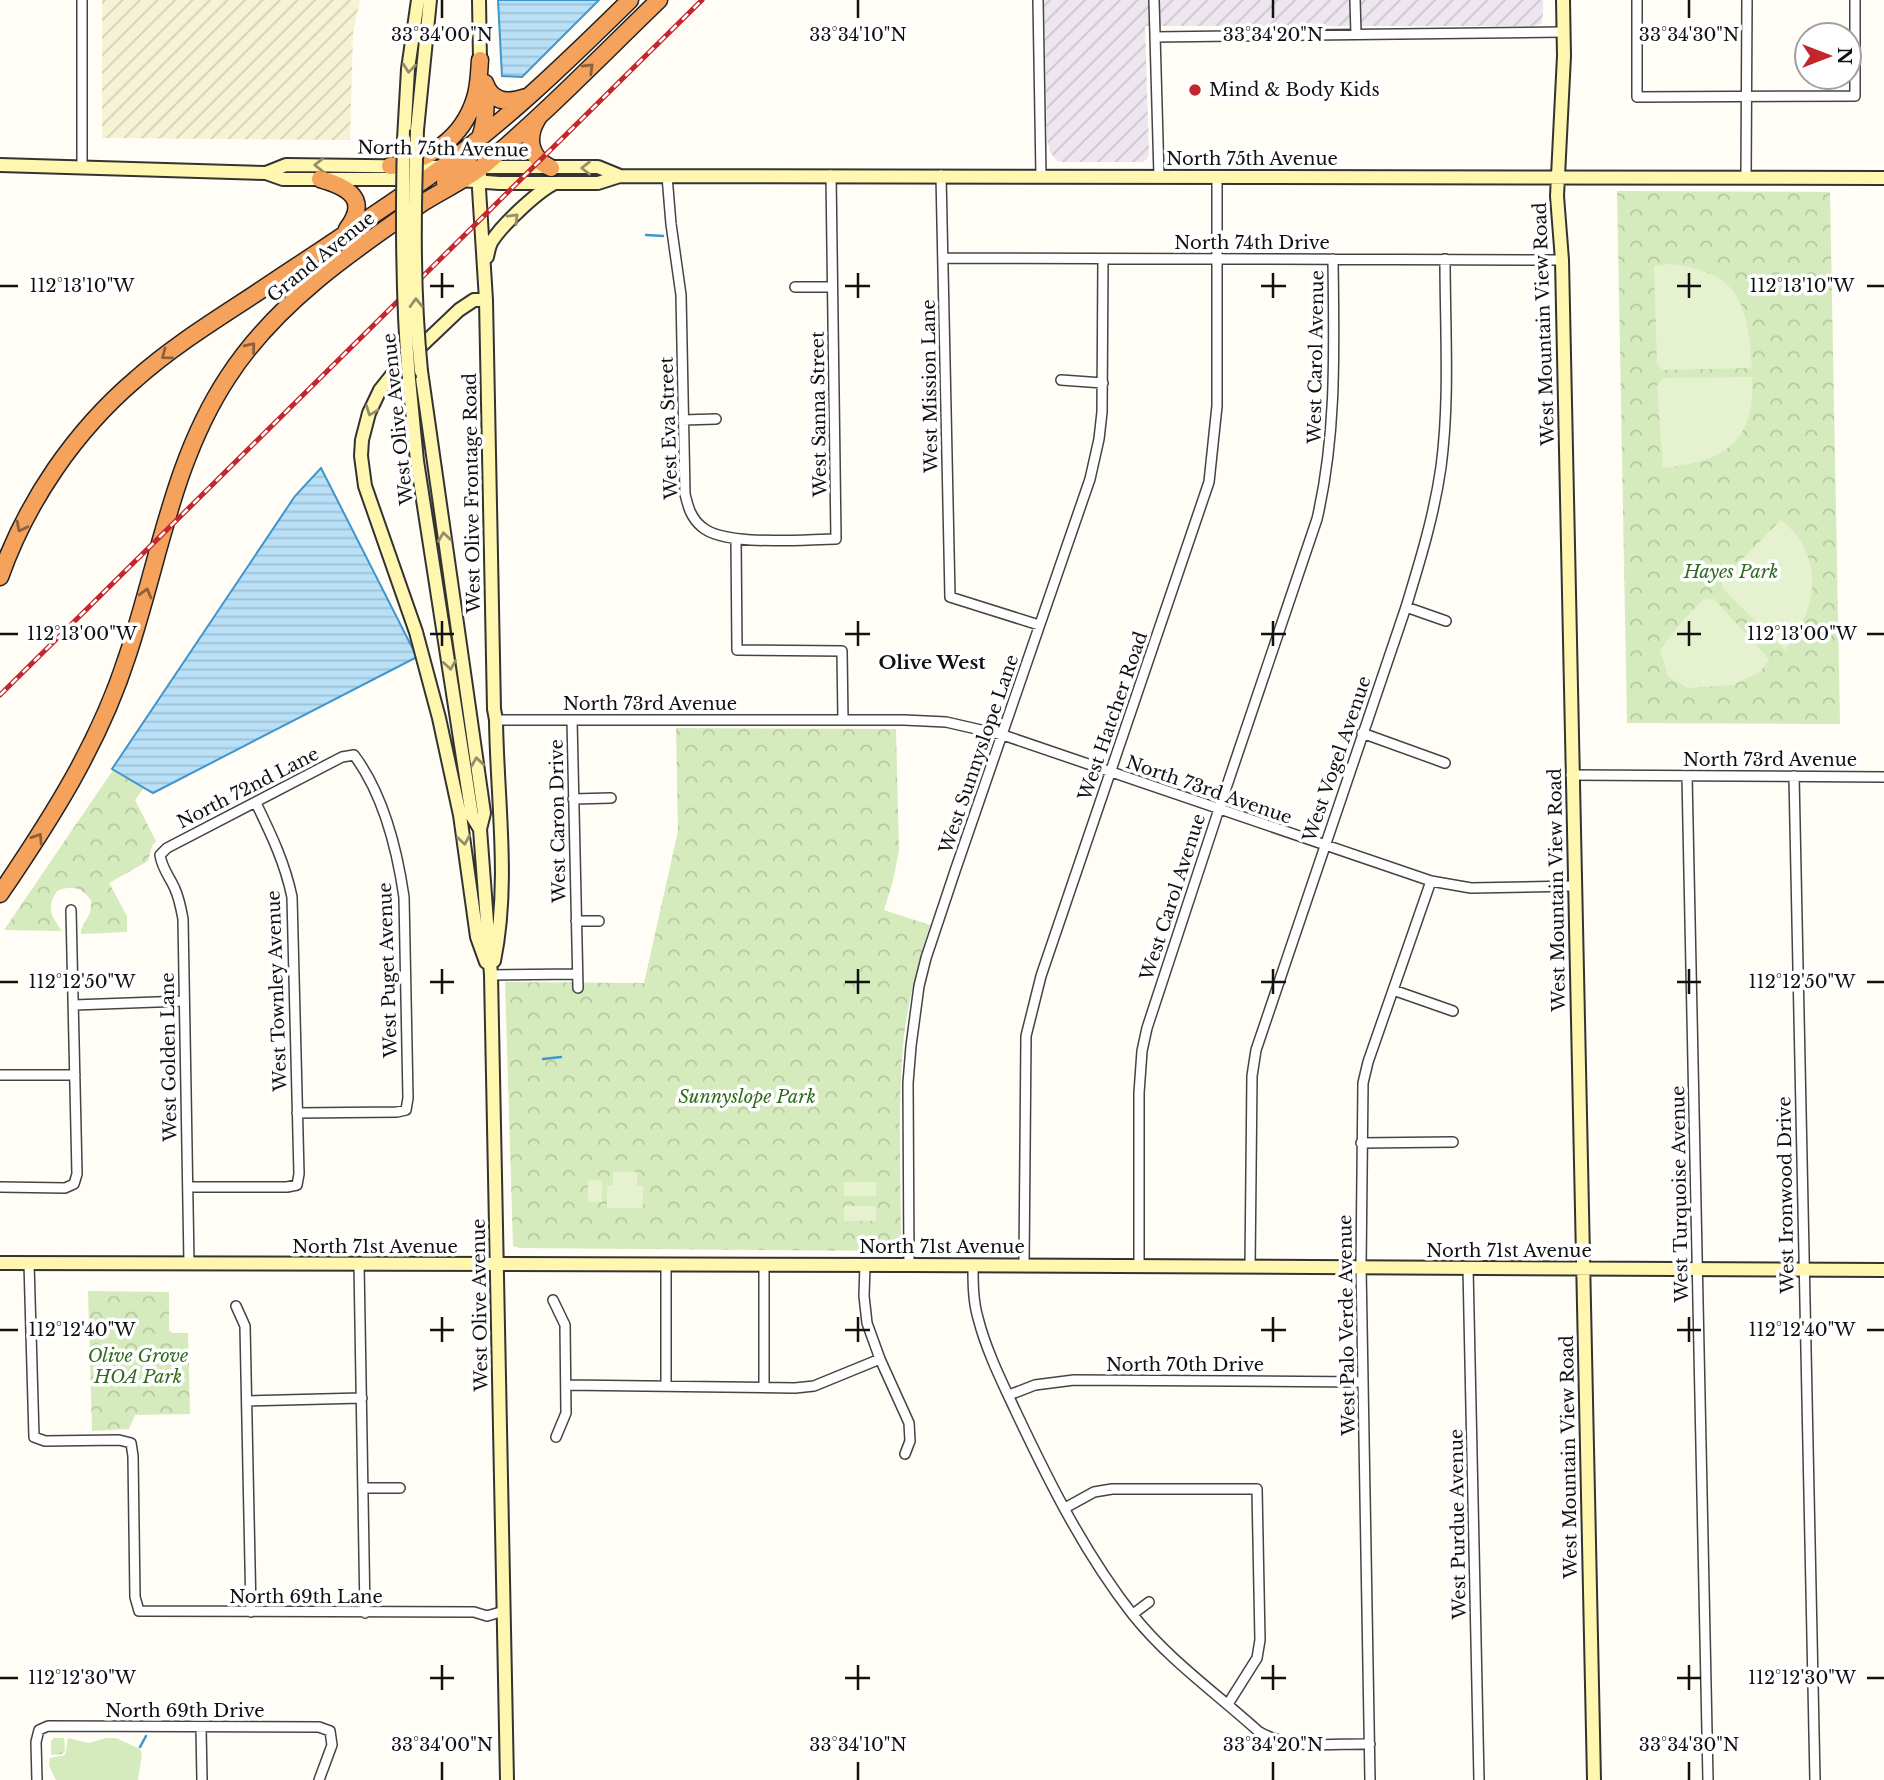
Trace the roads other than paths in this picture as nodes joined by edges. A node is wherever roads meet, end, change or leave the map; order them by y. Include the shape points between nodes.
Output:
1 (82, 0) edge
2 (418, 0) edge
3 (430, 0) edge
4 (479, 0) edge
5 (630, 0) edge
6 (659, 0) edge
7 (1038, 0) edge
8 (1154, 0) edge
9 (1355, 0) edge
10 (1563, 0) edge
11 (1637, 0) edge
12 (1747, 0) edge
13 (1856, 0) edge
14 (1563, 32) junction
15 (1356, 34) junction
16 (1155, 37) junction
17 (480, 60) junction
18 (485, 83) junction
19 (531, 95) junction
20 (1746, 96) junction
21 (540, 116) junction
22 (495, 125) junction
23 (481, 137) junction
24 (0, 165) edge
25 (390, 166) junction
26 (82, 168) junction
27 (266, 173) junction
28 (453, 173) junction
29 (480, 174) junction
30 (553, 175) junction
31 (831, 175) junction
32 (941, 175) junction
33 (667, 176) junction
34 (1041, 176) junction
35 (1159, 176) junction
36 (1217, 176) junction
37 (1558, 176) junction
38 (1746, 178) junction
39 (1884, 178) edge
40 (320, 179) junction
41 (425, 179) junction
42 (337, 240) junction
43 (943, 258) junction
44 (1103, 259) junction
45 (1218, 259) junction
46 (1334, 259) junction
47 (1445, 260) junction
48 (1562, 260) junction
49 (485, 264) junction
50 (795, 287) dead end
51 (832, 287) junction
52 (486, 300) junction
53 (1061, 380) dead end
54 (1103, 383) junction
55 (716, 419) dead end
56 (683, 420) junction
57 (736, 539) junction
58 (836, 539) joint
59 (0, 577) edge
60 (1406, 607) junction
61 (1446, 621) dead end
62 (1039, 625) junction
63 (496, 720) junction
64 (572, 720) junction
65 (843, 720) junction
66 (1362, 733) junction
67 (1003, 735) junction
68 (354, 755) joint
69 (1445, 763) dead end
70 (1110, 773) junction
71 (1571, 775) junction
72 (1687, 776) junction
73 (1794, 776) junction
74 (1884, 777) edge
75 (611, 798) dead end
76 (573, 799) junction
77 (256, 803) junction
78 (1219, 809) junction
79 (480, 829) junction
80 (1325, 846) junction
81 (160, 855) joint
82 (1431, 881) junction
83 (1575, 886) junction
84 (0, 894) edge
85 (71, 910) dead end
86 (576, 921) junction
87 (599, 921) dead end
88 (577, 974) junction
89 (491, 975) junction
90 (578, 988) dead end
91 (1393, 990) junction
92 (184, 1001) junction
93 (74, 1005) junction
94 (1453, 1011) dead end
95 (0, 1075) edge
96 (75, 1075) junction
97 (297, 1113) junction
98 (1453, 1142) dead end
99 (1361, 1143) junction
100 (0, 1187) edge
101 (188, 1187) junction
102 (0, 1263) edge
103 (29, 1263) junction
104 (189, 1263) junction
105 (359, 1264) junction
106 (497, 1265) junction
107 (666, 1265) junction
108 (764, 1265) junction
109 (865, 1265) junction
110 (909, 1265) junction
111 (972, 1265) junction
112 (1024, 1265) junction
113 (1139, 1266) junction
114 (1250, 1267) junction
115 (1362, 1267) junction
116 (1468, 1268) junction
117 (1582, 1268) junction
118 (1697, 1270) junction
119 (1804, 1270) junction
120 (1884, 1270) edge
121 (554, 1300) dead end
122 (236, 1306) dead end
123 (880, 1359) junction
124 (1363, 1382) junction
125 (566, 1385) junction
126 (666, 1385) junction
127 (764, 1387) junction
128 (1009, 1395) junction
129 (362, 1398) junction
130 (247, 1401) junction
131 (556, 1437) dead end
132 (905, 1454) dead end
133 (363, 1488) junction
134 (400, 1488) dead end
135 (1065, 1507) junction
136 (1149, 1602) dead end
137 (504, 1611) junction
138 (251, 1612) junction
139 (365, 1613) junction
140 (1133, 1614) junction
141 (1228, 1704) junction
142 (201, 1727) junction
143 (1370, 1744) junction
144 (37, 1780) edge
145 (202, 1780) edge
146 (319, 1780) edge
147 (507, 1780) edge
148 (1370, 1780) edge
149 (1479, 1780) edge
150 (1594, 1780) edge
151 (1708, 1780) edge
152 (1815, 1780) edge

1 - 26 street
2 -> 79 main road, West Olive Avenue, bridge via 404,139 404,322 417,461 472,816
79 -> 3 main road, West Olive Avenue, bridge via 484,813 416,320 417,130
4 - 17 main road
5 - 19 highway, Grand Avenue
21 -> 6 highway, Grand Avenue
7 - 34 street
8 - 16 street
9 - 15 street
10 - 14 main road, West Mountain View Road
11 - 20 street via 1637,97
12 - 20 street
13 - 20 street via 1855,96
14 - 15 street
14 - 37 main road, West Mountain View Road
15 - 16 street
16 - 35 street
17 - 18 highway
17 - 25 highway via 475,98 456,133 419,160
18 - 19 highway via 492,96 506,102
18 - 23 highway
19 - 22 highway, Grand Avenue
20 - 38 street
21 - 29 highway, Grand Avenue
21 - 30 highway via 531,130 532,148
22 - 23 highway, Grand Avenue
22 - 29 highway
23 - 28 highway, Grand Avenue
24 - 26 main road, North 75th Avenue
25 -> 27 main road, North 75th Avenue via 286,165
25 - 28 main road, North 75th Avenue
26 - 27 main road, North 75th Avenue
27 - 40 main road, North 75th Avenue via 284,179
28 - 29 highway, Grand Avenue
28 - 41 highway, Grand Avenue
84 -> 28 highway, Grand Avenue via 72,783 100,727 127,659 176,482 214,399 249,349 297,298 357,248 426,202
29 - 30 main road, North 75th Avenue
29 - 49 main road, West Olive Frontage Road
30 - 33 main road, North 75th Avenue via 598,167 620,176
49 -> 30 main road via 492,241
31 - 32 main road, North 75th Avenue
31 - 33 main road, North 75th Avenue
31 - 51 street, West Sanna Street
32 - 34 main road, North 75th Avenue
32 - 43 street, West Mission Lane
33 - 56 street, West Eva Street via 681,295
34 - 35 main road, North 75th Avenue
35 - 36 main road, North 75th Avenue
36 - 37 main road, North 75th Avenue
36 - 45 street, West Hatcher Road
37 - 38 main road, North 75th Avenue
37 - 48 main road, West Mountain View Road
38 - 39 main road, North 75th Avenue
40 - 41 main road, North 75th Avenue
40 - 42 highway via 348,189 355,201 353,220
41 - 42 highway, Grand Avenue
42 -> 59 highway, Grand Avenue via 179,346 106,407 43,488
43 - 44 street, North 74th Drive
43 - 62 street, West Mission Lane via 950,597
44 - 45 street, North 74th Drive
44 - 54 street, West Sunnyslope Lane
45 - 46 street, North 74th Drive
45 - 70 street, West Hatcher Road via 1217,406 1209,482
46 - 47 street, North 74th Drive
46 - 78 street, West Carol Avenue via 1334,409 1327,479 1304,563
47 - 48 street, North 74th Drive
47 - 60 street, West Vogel Avenue via 1441,464 1427,540
48 - 71 main road, West Mountain View Road
49 - 52 main road, West Olive Frontage Road
50 - 51 street
51 - 58 street, West Sanna Street
52 - 63 main road, West Olive Frontage Road
52 -> 89 main road via 474,300 459,310 396,370 369,413 361,456 365,486 416,632 439,718 460,815 477,937
53 - 54 street
54 - 62 street, West Sunnyslope Lane via 1099,439 1090,479
55 - 56 street
56 - 57 street, West Eva Street via 688,508 704,529
57 - 58 street, West Eva Street
57 - 65 street via 737,650 842,651
60 - 61 street
60 - 66 street, West Vogel Avenue
62 - 67 street, West Sunnyslope Lane
63 - 64 street, North 73rd Avenue
63 - 89 main road, West Olive Frontage Road via 501,929
64 - 65 street, North 73rd Avenue
64 - 76 street, West Caron Drive
65 - 67 street, North 73rd Avenue via 946,722
66 - 69 street
66 - 80 street, West Vogel Avenue
67 - 70 street, North 73rd Avenue
67 - 110 street, West Sunnyslope Lane via 919,986 908,1083
68 - 77 street, North 72nd Lane
68 - 97 street, West Puget Avenue via 387,821 401,872 408,1098 406,1110 397,1112
70 - 78 street, North 73rd Avenue
70 - 112 street, West Hatcher Road via 1041,976 1026,1036
71 - 72 street, North 73rd Avenue
71 - 83 main road, West Mountain View Road
72 - 73 street, North 73rd Avenue
72 - 118 street, West Turquoise Avenue
73 - 74 street, North 73rd Avenue
73 - 119 street, West Ironwood Drive
75 - 76 street
76 - 86 street, West Caron Drive
77 - 81 street, North 72nd Lane
77 - 97 street, West Townley Avenue via 277,845 292,897
78 - 80 street, North 73rd Avenue
78 - 113 street, West Carol Avenue via 1142,1051
79 - 89 main road, West Olive Avenue
80 - 82 street, North 73rd Avenue
80 - 114 street, West Vogel Avenue via 1256,1050
81 - 92 street, West Golden Lane via 182,912
82 - 83 street, North 73rd Avenue via 1471,888
82 - 91 street, West Palo Verde Avenue
83 - 117 main road, West Mountain View Road
85 - 93 street
86 - 87 street, West Caron Drive
86 - 88 street, West Caron Drive
88 - 89 street
88 - 90 street, West Caron Drive
89 - 106 main road, West Olive Avenue
91 - 94 street
91 - 99 street, West Palo Verde Avenue via 1363,1083
92 - 93 street
92 - 101 street, West Golden Lane
93 - 96 street
95 - 96 street
96 - 100 street via 74,1184 65,1188
97 - 101 street, West Townley Avenue via 296,1185
98 - 99 street
99 - 115 street, West Palo Verde Avenue
101 - 104 street, West Golden Lane
102 - 103 main road, North 71st Avenue
103 - 104 main road, North 71st Avenue
103 - 138 street, North 69th Lane via 34,1437 131,1443 139,1611
104 - 105 main road, North 71st Avenue
105 - 106 main road, North 71st Avenue
105 - 129 street
106 - 107 main road, North 71st Avenue
106 - 137 main road, West Olive Avenue
107 - 108 main road, North 71st Avenue
107 - 126 street
108 - 109 main road, North 71st Avenue
108 - 127 street
109 - 110 main road, North 71st Avenue
109 - 123 street via 865,1310
110 - 111 main road, North 71st Avenue
111 - 112 main road, North 71st Avenue
111 - 128 street via 978,1318
112 - 113 main road, North 71st Avenue
113 - 114 main road, North 71st Avenue
114 - 115 main road, North 71st Avenue
115 - 116 main road, North 71st Avenue
115 - 124 street, West Palo Verde Avenue
116 - 117 main road, North 71st Avenue
116 - 149 street, West Purdue Avenue
117 - 118 main road, North 71st Avenue
117 - 150 main road, West Mountain View Road
118 - 119 main road, North 71st Avenue
118 - 151 street, West Turquoise Avenue
119 - 120 main road, North 71st Avenue
119 - 152 street, West Ironwood Drive
121 - 125 street via 565,1325
122 - 130 street via 245,1326
123 - 127 street via 814,1386
123 - 132 street via 909,1423
124 - 128 street, North 70th Drive via 1074,1380 1035,1385
124 - 143 street, West Palo Verde Avenue
125 - 126 street
125 - 131 street via 566,1413
126 - 127 street
128 - 135 street
129 - 130 street
129 - 133 street
130 - 138 street
133 - 134 street
133 - 139 street
135 - 140 street
135 - 141 street via 1094,1492 1112,1489 1257,1489 1260,1640 1257,1658
136 - 140 street
137 - 139 street, North 69th Lane
137 - 147 main road, West Olive Avenue
138 - 139 street, North 69th Lane
140 - 141 street via 1168,1654
141 - 143 street via 1271,1739 1285,1743
142 - 144 street, North 69th Drive via 48,1726 39,1730 36,1742
142 - 145 street
142 - 146 street, North 69th Drive via 319,1727 330,1731 332,1745
143 - 148 street, West Palo Verde Avenue

